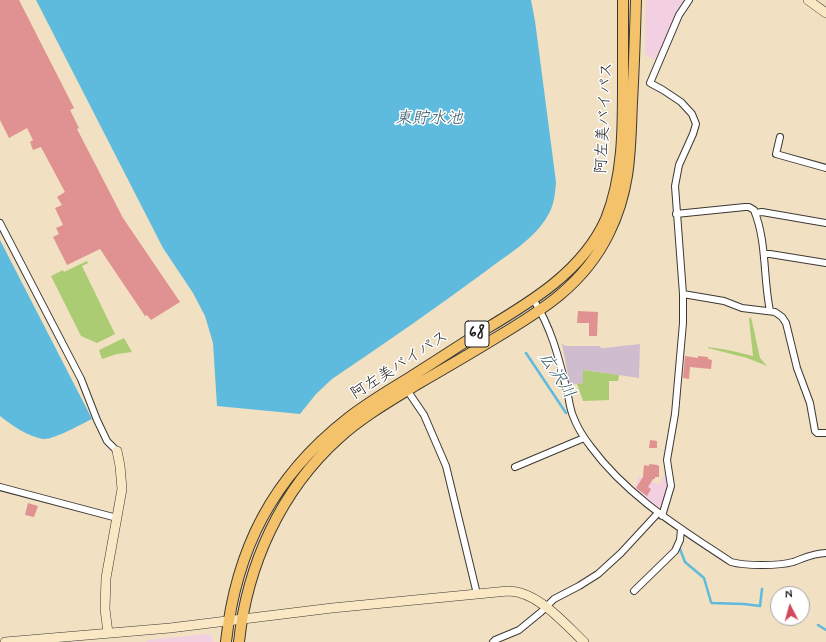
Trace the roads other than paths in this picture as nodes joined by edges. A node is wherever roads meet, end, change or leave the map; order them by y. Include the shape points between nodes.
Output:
1 (623, 0) edge
2 (636, 0) edge
3 (689, 0) edge
4 (808, 0) edge
5 (826, 13) edge
6 (780, 137) dead end
7 (826, 168) edge
8 (755, 213) junction
9 (676, 214) junction
10 (0, 223) edge
11 (826, 223) edge
12 (764, 254) junction
13 (826, 263) edge
14 (683, 294) junction
15 (533, 299) junction
16 (540, 310) junction
17 (770, 311) junction
18 (407, 390) junction
19 (826, 433) edge
20 (584, 438) junction
21 (117, 451) joint
22 (515, 467) dead end
23 (0, 488) edge
24 (660, 515) junction
25 (117, 518) junction
26 (681, 529) junction
27 (826, 554) edge
28 (634, 591) dead end
29 (477, 594) junction
30 (546, 607) junction
31 (242, 619) junction
32 (228, 621) junction
33 (108, 633) junction
34 (5, 642) edge
35 (226, 642) edge
36 (239, 642) edge
37 (493, 642) edge
38 (584, 642) edge

1 - 15 main road, 阿左美バイパス / 68 via 622,143 612,201 599,232 583,255 560,279
2 - 16 main road, 阿左美バイパス / 68 via 631,143 623,197 608,234 589,265 567,289
3 - 9 street via 679,15 650,83 681,102 695,120 695,128 676,175
4 - 5 street
6 - 7 street via 776,154
8 - 9 street via 749,207
8 - 11 street
8 - 12 street
9 - 14 street
10 - 21 street via 81,379 107,441
12 - 13 street
12 - 17 street
14 - 17 street via 724,301 742,308
14 - 24 street via 676,406 667,460 671,486
15 - 16 street
15 - 32 main road, 阿左美バイパス / 68 via 361,409 310,453 272,500 255,530 238,577
16 - 18 main road, 阿左美バイパス / 68
16 - 20 street via 558,353 573,416
17 - 19 street via 780,315 786,323 816,431
18 - 29 street via 424,415 446,466
18 - 31 main road, 阿左美バイパス / 68 via 340,437 313,464 295,487 269,531 247,595
20 - 22 street
20 - 24 street via 611,471
21 - 25 street via 122,489
23 - 25 street
24 - 26 street
24 - 30 street via 606,567 579,586 554,599
25 - 33 street via 106,578 105,610
26 - 27 street via 737,564 786,563 821,553
26 - 28 street via 676,551
29 - 30 street via 518,592 526,594
29 - 31 street
30 - 37 street via 519,630
30 - 38 street
31 - 32 street
31 - 36 main road, 阿左美バイパス / 68
32 - 33 street
32 - 35 main road, 阿左美バイパス / 68
33 - 34 street

